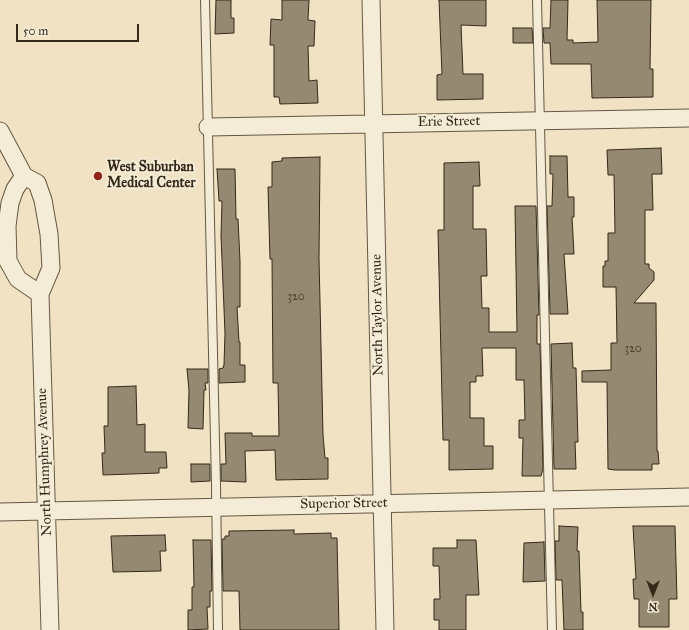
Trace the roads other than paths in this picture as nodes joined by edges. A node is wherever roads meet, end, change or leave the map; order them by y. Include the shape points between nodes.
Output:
1 (205, 0) edge
2 (371, 0) edge
3 (537, 0) edge
4 (689, 118) edge
5 (540, 121) junction
6 (374, 124) junction
7 (208, 127) junction
8 (0, 131) edge
9 (24, 176) junction
10 (40, 294) junction
11 (689, 497) edge
12 (549, 500) junction
13 (382, 504) junction
14 (217, 507) junction
15 (46, 511) junction
16 (0, 512) edge
17 (50, 630) edge
18 (218, 630) edge
19 (385, 630) edge
20 (552, 630) edge

1 - 7 lane
2 - 6 street, North Taylor Avenue
3 - 5 lane
4 - 5 street, Erie Street
5 - 6 street, Erie Street
5 - 12 lane
6 - 7 street, Erie Street
6 - 13 street, North Taylor Avenue
7 - 14 lane
8 - 9 street, North Humphrey Avenue
9 - 10 street, North Humphrey Avenue via 37,183 49,234 51,268
9 - 10 street via 15,189 10,203 7,226 8,261 18,279
10 - 15 street, North Humphrey Avenue
11 - 12 street, Superior Street
12 - 13 street, Superior Street
12 - 20 lane
13 - 14 street, Superior Street
13 - 19 street, North Taylor Avenue
14 - 15 street, Superior Street
14 - 18 lane
15 - 16 street, Superior Street
15 - 17 street, North Humphrey Avenue

